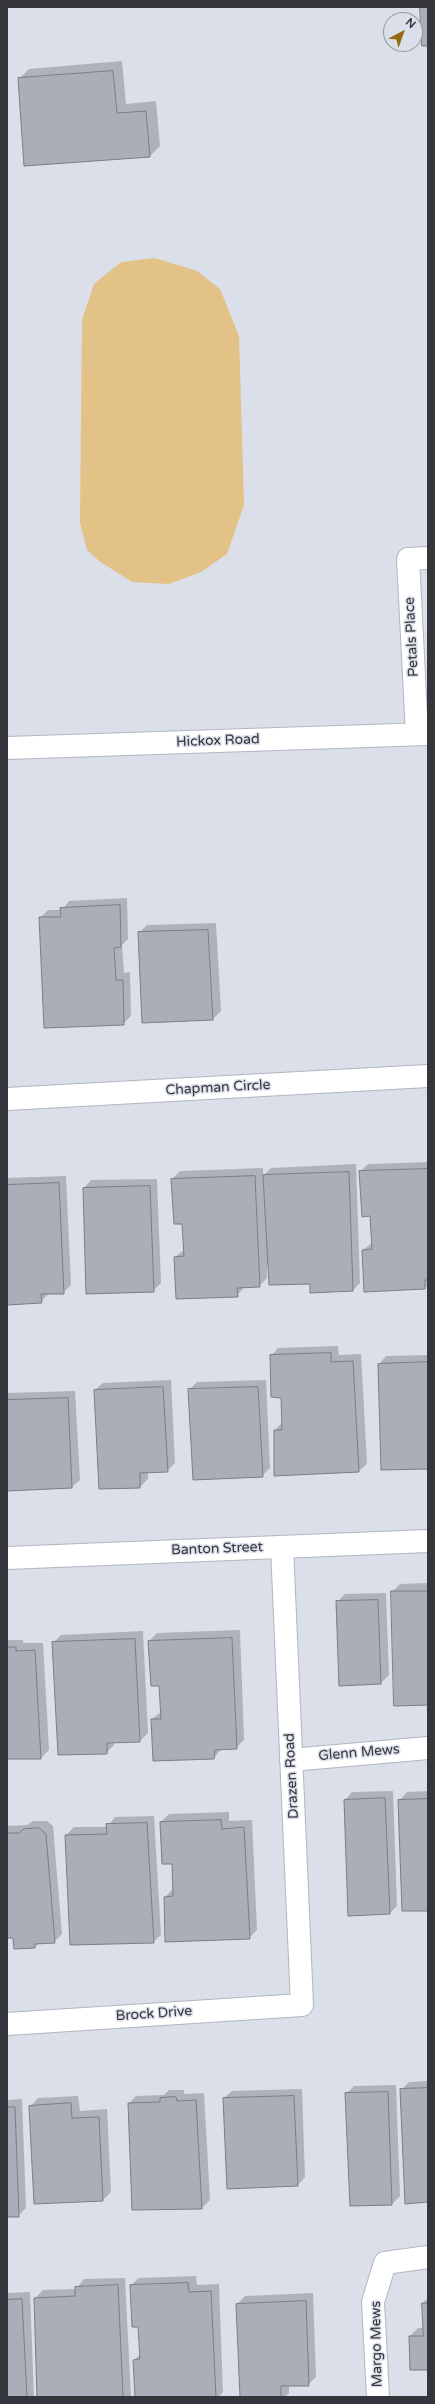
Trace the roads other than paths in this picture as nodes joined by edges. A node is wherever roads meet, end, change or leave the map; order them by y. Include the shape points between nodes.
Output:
1 (428, 558) edge
2 (423, 734) edge
3 (7, 748) edge
4 (428, 1076) edge
5 (7, 1099) edge
6 (428, 1541) edge
7 (282, 1547) junction
8 (7, 1558) edge
9 (428, 1748) edge
10 (291, 1760) junction
11 (302, 2005) joint
12 (7, 2024) edge
13 (428, 2257) edge
14 (378, 2397) edge

1 - 2 street, Petals Place via 408,559
2 - 3 street, Hickox Road
4 - 5 street, Chapman Circle
6 - 7 street, Banton Street
7 - 8 street, Banton Street
7 - 10 street, Drazen Road
9 - 10 street, Glenn Mews
10 - 11 street, Drazen Road
11 - 12 street, Brock Drive
13 - 14 street, Margo Mews via 385,2263 373,2302

